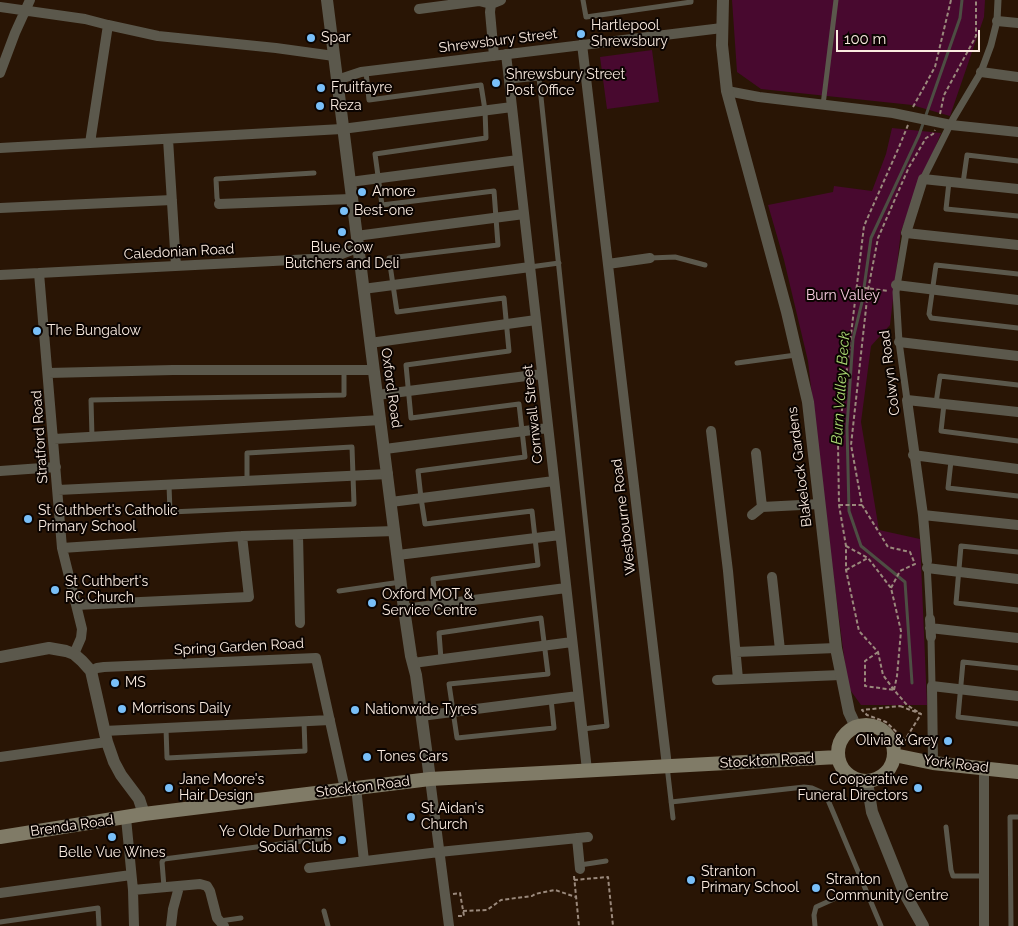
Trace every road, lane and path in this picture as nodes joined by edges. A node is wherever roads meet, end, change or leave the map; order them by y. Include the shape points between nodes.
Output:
1 (327, 0) edge
2 (583, 0) edge
3 (691, 0) edge
4 (723, 0) edge
5 (836, 0) edge
6 (951, 0) edge
7 (998, 0) edge
8 (496, 2) edge
9 (28, 5) edge
10 (0, 7) edge
11 (419, 8) dead end
12 (997, 21) junction
13 (1018, 23) edge
14 (108, 25) junction
15 (722, 28) junction
16 (582, 44) junction
17 (506, 54) junction
18 (334, 56) junction
19 (494, 56) junction
20 (366, 72) junction
21 (981, 72) junction
22 (0, 73) edge
23 (1018, 77) edge
24 (337, 80) junction
25 (509, 81) junction
26 (727, 91) junction
27 (823, 105) junction
28 (512, 107) junction
29 (485, 110) junction
30 (912, 116) junction
31 (951, 125) junction
32 (342, 129) junction
33 (1018, 132) edge
34 (168, 139) junction
35 (90, 143) junction
36 (0, 148) edge
37 (518, 160) junction
38 (1018, 161) edge
39 (314, 173) dead end
40 (378, 178) junction
41 (923, 179) junction
42 (350, 182) junction
43 (949, 182) junction
44 (963, 183) junction
45 (1018, 189) edge
46 (351, 198) junction
47 (172, 200) junction
48 (219, 204) joint
49 (0, 208) edge
50 (524, 214) junction
51 (1018, 216) edge
52 (496, 217) junction
53 (906, 232) junction
54 (357, 242) junction
55 (1018, 245) edge
56 (650, 258) joint
57 (559, 264) junction
58 (608, 264) junction
59 (706, 265) dead end
60 (176, 266) junction
61 (530, 267) junction
62 (39, 273) junction
63 (1018, 274) edge
64 (0, 275) edge
65 (394, 285) junction
66 (859, 288) junction
67 (896, 288) junction
68 (363, 289) junction
69 (933, 290) junction
70 (1018, 300) edge
71 (536, 320) junction
72 (508, 324) junction
73 (1018, 328) edge
74 (899, 342) junction
75 (370, 343) junction
76 (797, 355) junction
77 (1018, 356) edge
78 (737, 363) dead end
79 (344, 370) junction
80 (374, 370) junction
81 (48, 373) junction
82 (542, 374) junction
83 (1018, 385) edge
84 (409, 391) junction
85 (377, 396) junction
86 (907, 400) junction
87 (940, 403) junction
88 (1018, 412) edge
89 (381, 420) junction
90 (548, 428) junction
91 (522, 431) junction
92 (710, 432) dead end
93 (92, 437) junction
94 (54, 439) junction
95 (1018, 441) edge
96 (384, 448) junction
97 (756, 453) dead end
98 (913, 455) junction
99 (951, 461) junction
100 (56, 467) junction
101 (1018, 469) edge
102 (0, 471) edge
103 (388, 474) junction
104 (353, 475) junction
105 (247, 480) junction
106 (554, 481) junction
107 (168, 484) junction
108 (58, 490) junction
109 (1018, 496) edge
110 (421, 498) junction
111 (391, 502) junction
112 (820, 504) junction
113 (839, 505) junction
114 (862, 505) dead end
115 (762, 507) junction
116 (752, 515) dead end
117 (923, 515) junction
118 (1018, 525) edge
119 (395, 531) junction
120 (298, 535) junction
121 (560, 535) junction
122 (242, 536) junction
123 (535, 538) junction
124 (846, 546) junction
125 (62, 548) junction
126 (1018, 552) edge
127 (398, 555) junction
128 (868, 558) junction
129 (927, 564) junction
130 (846, 570) junction
131 (900, 571) dead end
132 (958, 572) junction
133 (772, 577) dead end
134 (1018, 580) edge
135 (401, 582) junction
136 (566, 588) junction
137 (892, 588) junction
138 (339, 591) dead end
139 (436, 604) junction
140 (76, 605) junction
141 (404, 609) junction
142 (1018, 610) edge
143 (300, 623) dead end
144 (930, 628) junction
145 (1018, 638) edge
146 (572, 642) junction
147 (546, 646) junction
148 (836, 648) junction
149 (780, 650) junction
150 (736, 652) junction
151 (878, 652) junction
152 (74, 654) junction
153 (0, 657) edge
154 (441, 659) junction
155 (413, 663) junction
156 (1018, 668) edge
157 (91, 671) junction
158 (841, 675) junction
159 (738, 679) junction
160 (716, 680) dead end
161 (932, 686) junction
162 (894, 690) junction
163 (961, 690) junction
164 (578, 696) junction
165 (1018, 696) edge
166 (551, 699) junction
167 (453, 712) junction
168 (921, 714) junction
169 (421, 716) junction
170 (330, 720) junction
171 (304, 721) junction
172 (1018, 724) edge
173 (856, 727) junction
174 (166, 728) junction
175 (582, 729) junction
176 (106, 736) junction
177 (894, 754) junction
178 (0, 757) edge
179 (838, 757) junction
180 (933, 763) junction
181 (668, 766) junction
182 (984, 768) junction
183 (587, 770) junction
184 (1018, 772) edge
185 (430, 778) junction
186 (867, 782) junction
187 (350, 788) junction
188 (671, 802) junction
189 (144, 814) junction
190 (1018, 817) edge
191 (126, 818) junction
192 (673, 818) dead end
193 (946, 827) dead end
194 (0, 836) edge
195 (588, 837) dead end
196 (326, 838) dead end
197 (577, 838) junction
198 (439, 852) junction
199 (364, 861) junction
200 (606, 861) dead end
201 (580, 867) junction
202 (309, 868) dead end
203 (131, 875) junction
204 (984, 876) junction
205 (574, 880) junction
206 (179, 887) junction
207 (164, 888) junction
208 (132, 890) junction
209 (0, 893) edge
210 (445, 895) junction
211 (576, 897) junction
212 (836, 898) dead end
213 (324, 911) dead end
214 (463, 911) junction
215 (241, 918) dead end
216 (0, 922) edge
217 (448, 922) edge
218 (222, 924) edge
219 (99, 926) edge
220 (134, 926) edge
221 (171, 926) edge
222 (328, 926) edge
223 (579, 926) edge
224 (612, 926) edge
225 (815, 926) edge
226 (881, 926) edge
227 (923, 926) edge
228 (984, 926) edge
229 (1011, 926) edge

1 - 18 street, Oxford Road
2 - 3 lane via 586,17
4 - 15 street, Blakelock Gardens
5 - 27 lane
6 - 30 path via 935,67 912,109
7 - 12 street, Colwyn Road
8 - 11 street
8 - 19 street via 490,12
9 - 10 street
9 - 14 street
9 - 22 street
12 - 13 street
12 - 21 street, Colwyn Road
14 - 18 street via 158,36
14 - 35 street
15 - 16 street, Shrewsbury Street
15 - 26 street, Blakelock Gardens
16 - 17 street, Shrewsbury Street
16 - 58 street, Westbourne Road
17 - 19 street, Shrewsbury Street
17 - 25 street, Cornwall Street
18 - 24 street, Oxford Road
19 - 20 street, Shrewsbury Street
20 - 24 street, Shrewsbury Street
20 - 29 lane via 369,100 481,85
21 - 23 street
21 - 31 street, Colwyn Road
24 - 32 street, Oxford Road
25 - 28 street, Cornwall Street
25 - 57 lane via 540,78
26 - 27 street
26 - 76 street, Blakelock Gardens
27 - 30 street
28 - 29 street
28 - 37 street, Cornwall Street
29 - 32 street
29 - 40 lane via 486,138 375,154
30 - 31 street
30 - 66 path via 864,226
31 - 33 street
31 - 41 street, Colwyn Road
32 - 34 street
32 - 42 street, Oxford Road
34 - 35 street
34 - 47 street
35 - 36 street
37 - 40 street
37 - 50 street, Cornwall Street
38 - 44 lane via 967,155
39 - 48 lane via 216,179
40 - 42 street
40 - 52 lane via 382,205 494,191
41 - 43 street
41 - 53 street, Colwyn Road
42 - 46 street, Oxford Road
43 - 44 street
43 - 51 lane via 946,209
44 - 45 street
46 - 48 street
46 - 54 street, Oxford Road
47 - 49 street
47 - 60 street
50 - 52 street, Caledonian Road
50 - 61 street, Cornwall Street
52 - 54 street, Caledonian Road
52 - 65 lane via 498,245 389,258
53 - 55 street
53 - 67 street, Colwyn Road
54 - 60 street, Caledonian Road via 331,258
54 - 68 street, Oxford Road
56 - 58 street
56 - 59 lane via 675,257
57 - 61 lane
57 - 175 lane via 607,726
58 - 181 street, Westbourne Road via 658,723
60 - 62 street, Caledonian Road
61 - 65 street
61 - 71 street, Cornwall Street
62 - 64 street, Caledonian Road
62 - 81 street, Stratford Road
63 - 69 lane via 936,265
65 - 68 street
65 - 72 lane via 396,312 504,298
66 - 67 path
66 - 113 path via 838,443
67 - 69 street
67 - 74 street, Colwyn Road
68 - 75 street, Oxford Road
69 - 70 street
69 - 73 lane via 931,318
71 - 72 street
71 - 82 street, Cornwall Street
72 - 75 street
72 - 84 lane via 510,351 406,365
74 - 77 street
74 - 86 street, Colwyn Road
75 - 80 street, Oxford Road
76 - 78 lane
76 - 112 street, Blakelock Gardens via 808,402
79 - 80 street
79 - 81 street
79 - 93 lane via 344,395 91,400
80 - 85 street, Oxford Road
81 - 94 street, Stratford Road
82 - 84 street
82 - 90 street, Cornwall Street
83 - 87 lane via 940,376
84 - 85 street
84 - 91 lane via 411,418 519,404
85 - 89 street, Oxford Road
86 - 87 street
86 - 98 street, Colwyn Road
87 - 88 street
87 - 95 lane via 941,431
89 - 93 street
89 - 96 street, Oxford Road
90 - 91 street
90 - 106 street, Cornwall Street
91 - 96 street
91 - 110 lane via 525,457 418,471
92 - 150 street
93 - 94 street
94 - 100 street, Stratford Road
96 - 103 street, Oxford Road
97 - 115 street
98 - 99 street
98 - 117 street, Colwyn Road
99 - 101 street
99 - 109 lane via 948,488
100 - 102 street
100 - 108 street, Stratford Road
103 - 104 street
103 - 111 street, Oxford Road
104 - 105 street
104 - 105 lane via 352,447 247,453
104 - 107 lane via 354,504 170,512
105 - 107 street
106 - 110 street
106 - 121 street, Cornwall Street
107 - 108 street
108 - 125 street, Stratford Road
110 - 111 street
110 - 123 lane via 425,524 532,511
111 - 119 street, Oxford Road
112 - 115 street
112 - 148 street, Blakelock Gardens
113 - 114 path
113 - 124 path
115 - 116 street
117 - 118 street
117 - 129 street, Colwyn Road
119 - 120 street
119 - 127 street, Oxford Road
120 - 122 street
120 - 143 street
121 - 123 street
121 - 136 street, Cornwall Street
122 - 125 street
122 - 140 street via 249,597
123 - 127 street
123 - 139 lane via 538,565 433,579
124 - 128 path
124 - 130 path
125 - 140 street, Stratford Road
126 - 132 lane via 961,546
127 - 135 street, Oxford Road
128 - 130 path
128 - 137 path
129 - 132 street
129 - 144 street, Colwyn Road
130 - 151 path via 859,631
131 - 137 path
132 - 134 street
132 - 142 lane via 956,603
133 - 149 street
135 - 138 lane
135 - 141 street, Oxford Road
136 - 139 street
136 - 146 street, Cornwall Street
137 - 162 path via 901,631
139 - 141 street
140 - 152 street, Stratford Road via 82,629
141 - 155 street, Oxford Road
144 - 145 street
144 - 161 street, Colwyn Road
146 - 147 street
146 - 164 street, Cornwall Street
147 - 154 street
147 - 154 lane via 541,618 439,633
147 - 167 lane via 548,674 448,684
148 - 149 street
148 - 158 street, Blakelock Gardens
149 - 150 street
150 - 159 street
151 - 162 path via 883,675
151 - 162 path via 865,661 865,686
152 - 153 street via 49,648
152 - 157 street
154 - 155 street
155 - 169 street, Oxford Road
156 - 163 lane via 963,662
157 - 170 street, Spring Garden Road via 104,667 312,657 318,661
157 - 176 street
158 - 159 street
158 - 173 street, Blakelock Gardens via 849,712
159 - 160 street
161 - 163 street
161 - 180 street, Colwyn Road
162 - 168 path via 907,705
163 - 165 street
163 - 172 lane via 958,717
164 - 166 street
164 - 175 street, Cornwall Street
166 - 167 street
166 - 167 lane via 554,728 457,738
167 - 169 street
168 - 168 path via 905,740 886,722 867,716 862,710 900,706
169 - 185 street, Oxford Road
170 - 171 street
170 - 187 street, Spring Garden Road
171 - 174 street
171 - 174 lane via 305,751 167,758
173 - 177 main road via 865,725 883,730 893,745
173 - 179 main road via 849,730 840,742
174 - 176 street
175 - 183 street, Cornwall Street
176 - 178 street
176 - 189 street via 121,775 139,799
177 - 180 main road, York Road
177 - 186 main road via 893,763 883,776
179 - 181 main road, Stockton Road
179 - 186 main road via 851,778
180 - 182 main road, York Road
181 - 183 main road, Stockton Road
181 - 188 lane
182 - 184 main road, York Road
182 - 204 street
183 - 185 main road, Stockton Road
185 - 187 main road, Stockton Road
185 - 198 street
186 - 227 street via 875,821 904,892
187 - 189 main road, Stockton Road
187 - 199 street, Spring Garden Road
188 - 192 lane
188 - 226 lane via 804,787 820,792 828,800
189 - 191 main road, Brenda Road
190 - 229 lane via 1010,817
191 - 194 main road, Brenda Road
191 - 203 street
193 - 204 lane via 953,876
195 - 197 street
196 - 207 lane via 164,859
197 - 198 street
197 - 201 street
198 - 199 street
198 - 210 street
199 - 202 street
200 - 201 lane
201 - 205 path via 573,870
203 - 208 street
203 - 209 street
204 - 228 street
205 - 211 path
205 - 224 path via 608,877
206 - 207 street
206 - 218 street via 207,886
206 - 221 street
207 - 208 street
208 - 220 street
210 - 214 path via 460,893
210 - 217 street
211 - 214 path via 555,890 501,900 487,910
211 - 223 path
212 - 225 lane via 816,907
213 - 222 lane
214 - 217 path via 464,916
215 - 218 lane
216 - 219 lane via 98,908

